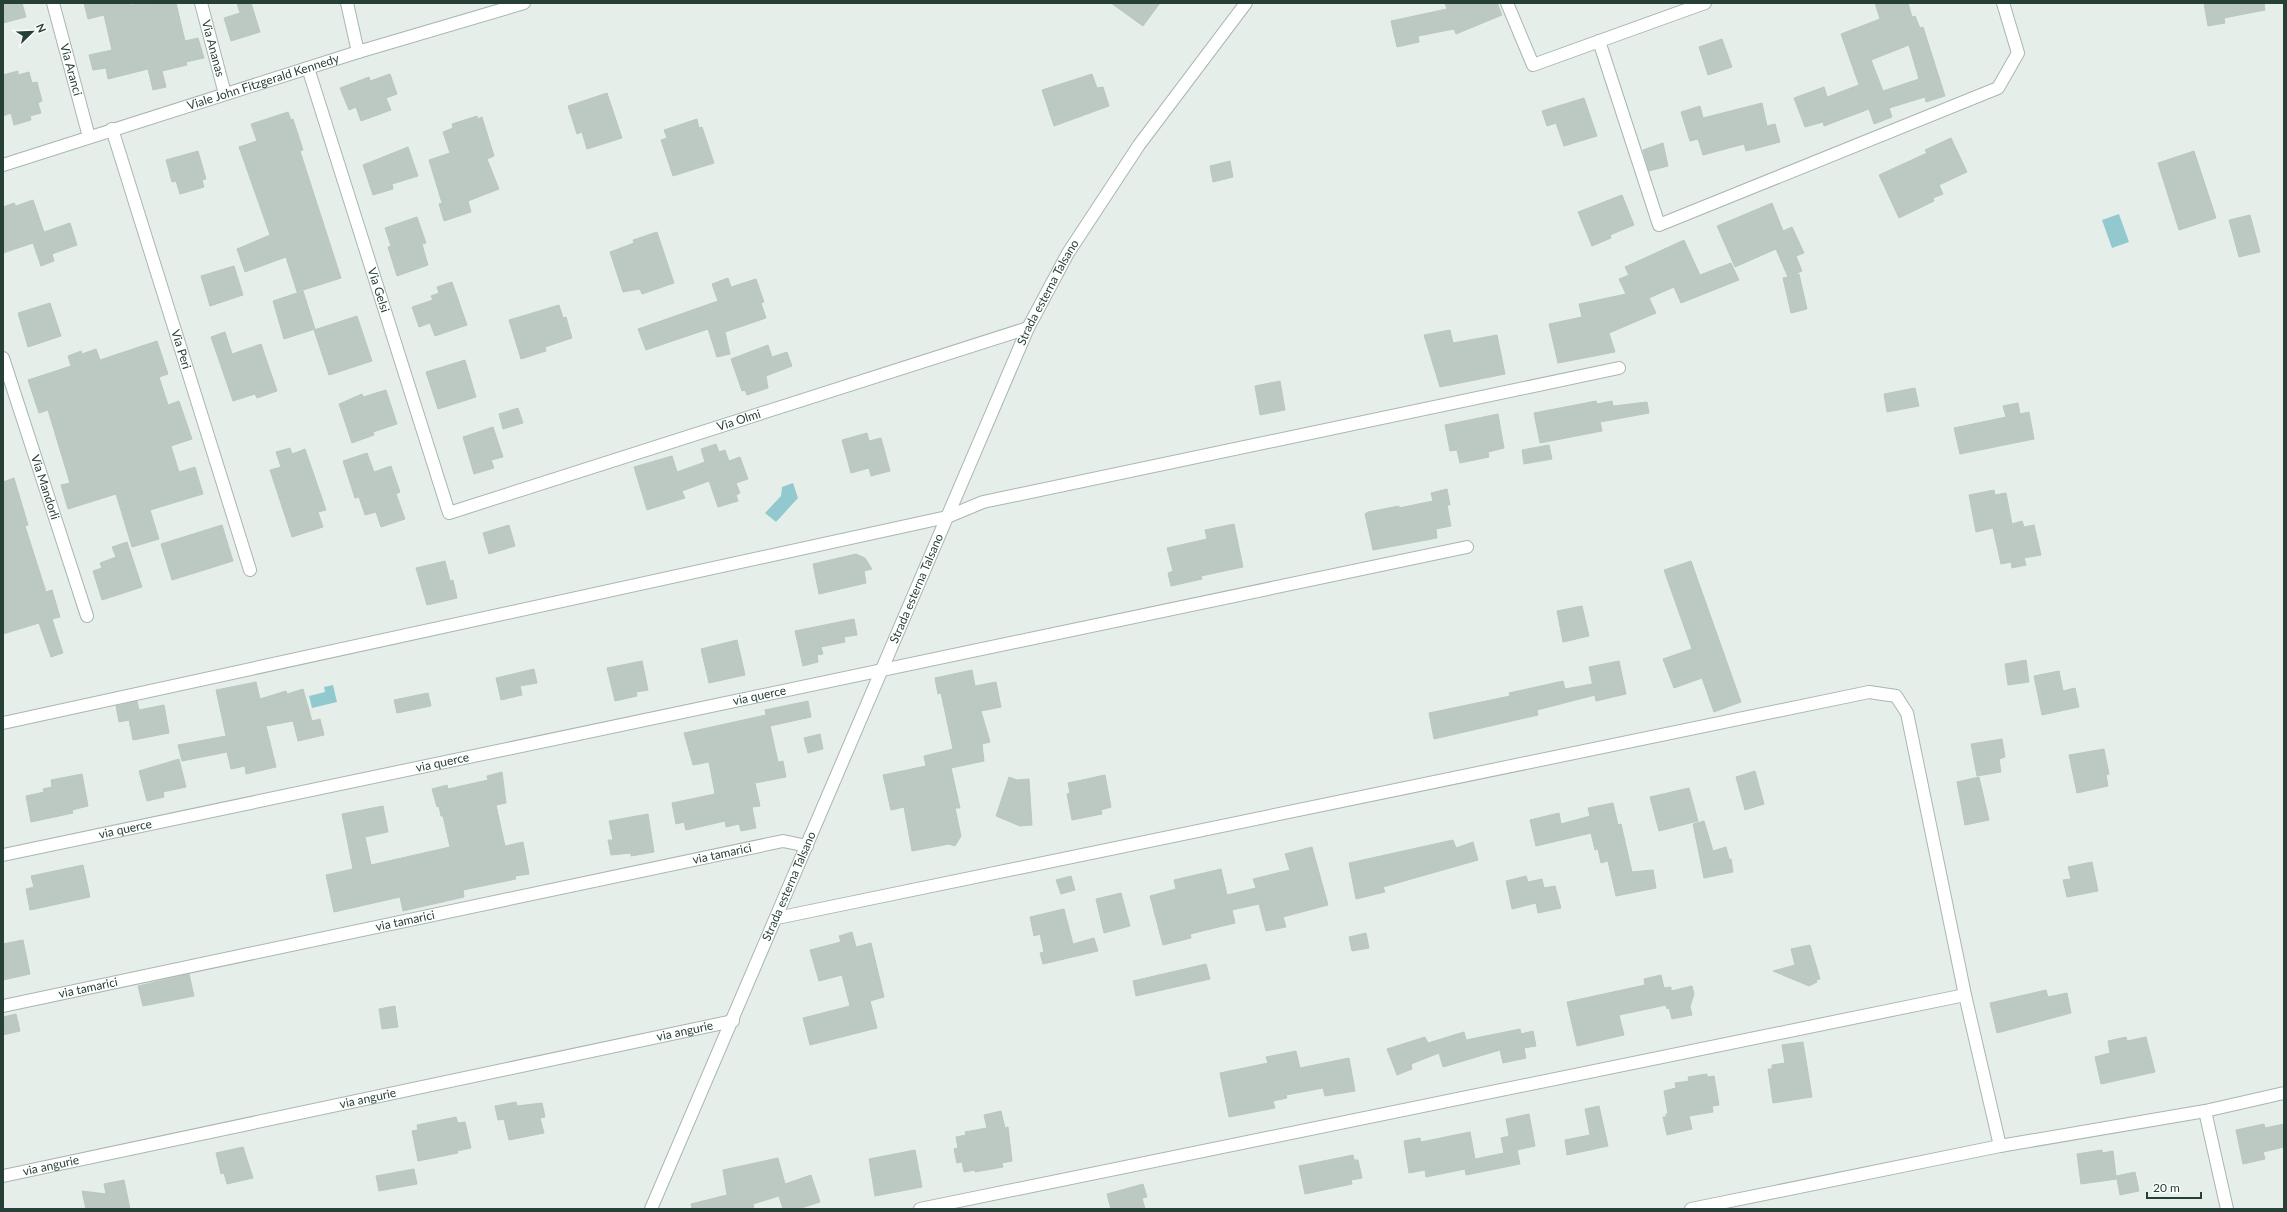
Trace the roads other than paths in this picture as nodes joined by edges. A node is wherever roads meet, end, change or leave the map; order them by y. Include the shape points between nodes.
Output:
1 (53, 3) edge
2 (201, 3) edge
3 (348, 3) edge
4 (524, 3) edge
5 (1246, 3) edge
6 (1507, 3) edge
7 (1705, 3) edge
8 (2003, 3) edge
9 (1599, 41) junction
10 (358, 52) junction
11 (308, 68) junction
12 (225, 94) junction
13 (112, 129) junction
14 (89, 137) junction
15 (3, 164) edge
16 (1028, 328) junction
17 (3, 358) edge
18 (1619, 368) dead end
19 (448, 513) joint
20 (946, 517) junction
21 (1467, 547) dead end
22 (250, 570) dead end
23 (87, 616) dead end
24 (882, 670) junction
25 (3, 723) edge
26 (807, 846) junction
27 (3, 855) edge
28 (777, 918) junction
29 (1965, 995) junction
30 (3, 1006) edge
31 (733, 1021) junction
32 (2284, 1093) edge
33 (2205, 1111) junction
34 (2000, 1146) junction
35 (3, 1176) edge
36 (651, 1209) edge
37 (920, 1209) edge
38 (1691, 1209) edge
39 (2227, 1209) edge

1 - 14 street, Via Aranci
2 - 12 street, Via Ananas
3 - 10 street
4 - 10 street, Viale John Fitzgerald Kennedy
5 - 16 street, Strada esterna Talsano via 1131,158 1068,253
6 - 9 street via 1533,65
7 - 9 street
8 - 9 street via 2018,53 1998,88 1659,225
10 - 11 street, Viale John Fitzgerald Kennedy
11 - 12 street, Viale John Fitzgerald Kennedy
11 - 19 street, Via Gelsi
12 - 13 street, Viale John Fitzgerald Kennedy
13 - 14 street, Viale John Fitzgerald Kennedy
13 - 22 street, Via Peri
14 - 15 street, Viale John Fitzgerald Kennedy
16 - 19 street, Via Olmi
16 - 20 street, Strada esterna Talsano
17 - 23 street, Via Mandorli
18 - 20 street via 983,502
20 - 24 street, Strada esterna Talsano
20 - 25 street
21 - 24 street, via querce
24 - 26 street, Strada esterna Talsano
24 - 27 street, via querce
26 - 28 street, Strada esterna Talsano
26 - 30 street, via tamarici via 783,841
28 - 29 street via 1869,692 1896,696 1907,713
28 - 31 street, Strada esterna Talsano
29 - 34 street
29 - 37 street
31 - 35 street, via angurie
31 - 36 street, Strada esterna Talsano
32 - 33 street
33 - 34 street
33 - 39 street
34 - 38 street

